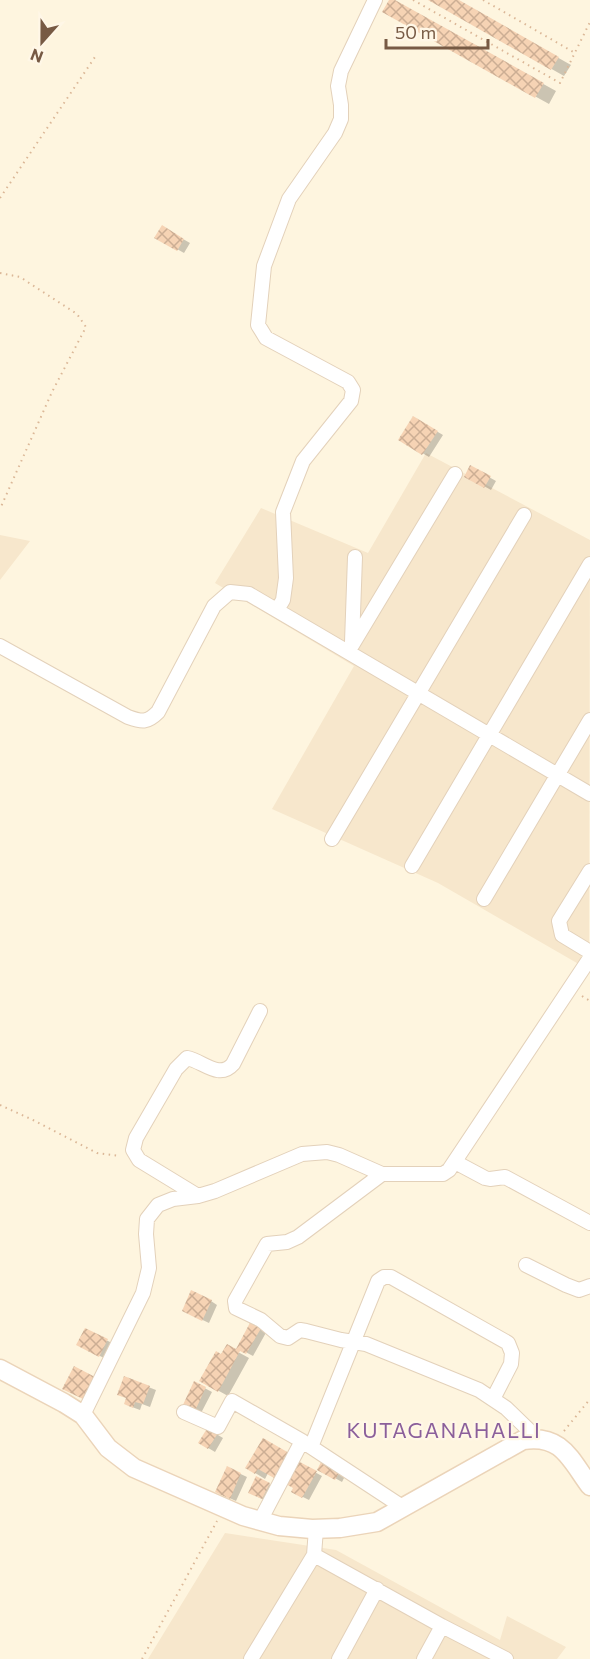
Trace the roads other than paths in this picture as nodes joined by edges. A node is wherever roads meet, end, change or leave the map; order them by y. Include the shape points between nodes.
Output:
1 (375, 0) edge
2 (455, 474) dead end
3 (524, 514) dead end
4 (355, 557) dead end
5 (590, 564) edge
6 (277, 610) junction
7 (0, 646) edge
8 (350, 649) junction
9 (418, 693) junction
10 (590, 720) edge
11 (489, 735) junction
12 (557, 775) junction
13 (590, 794) edge
14 (332, 839) dead end
15 (412, 866) dead end
16 (590, 871) edge
17 (484, 898) dead end
18 (590, 952) edge
19 (590, 958) edge
20 (260, 1011) dead end
21 (454, 1162) junction
22 (382, 1174) junction
23 (198, 1196) junction
24 (590, 1223) edge
25 (526, 1265) dead end
26 (590, 1286) edge
27 (354, 1341) junction
28 (0, 1369) edge
29 (493, 1399) junction
30 (184, 1412) dead end
31 (83, 1415) junction
32 (546, 1440) junction
33 (306, 1444) junction
34 (590, 1486) edge
35 (404, 1508) junction
36 (260, 1521) junction
37 (316, 1529) junction
38 (314, 1555) junction
39 (377, 1589) junction
40 (442, 1626) junction
41 (250, 1659) edge
42 (339, 1659) edge
43 (424, 1659) edge
44 (506, 1659) edge

1 - 6 street via 341,71 341,119 289,199 264,266 258,325 266,338 348,382 353,390 351,401 303,461 283,512 286,578 283,600
2 - 8 street
3 - 9 street
4 - 8 street
5 - 11 street
6 - 7 street via 249,594 230,592 214,606 158,712 150,720 128,717
6 - 8 street
8 - 9 street
9 - 11 street
9 - 14 street
10 - 12 street
11 - 12 street
11 - 15 street
12 - 13 street
12 - 17 street
16 - 18 street via 559,921 562,935
19 - 21 street
20 - 23 street via 228,1070 214,1070 187,1058 176,1068 136,1138 134,1149 139,1160
21 - 22 street via 442,1174
21 - 24 street via 485,1178 505,1176
22 - 23 street via 339,1155 314,1152
22 - 27 street via 298,1238 267,1244 235,1301 236,1308 261,1320 280,1336 288,1338 306,1330
23 - 31 street via 158,1205 147,1219 149,1268 143,1293
25 - 26 street via 579,1290
27 - 29 street
27 - 29 street via 378,1281 391,1277 508,1344 511,1364
27 - 33 street
28 - 31 street
29 - 32 street
30 - 33 street via 218,1427 232,1401
31 - 36 street via 108,1448 134,1468
32 - 34 street via 569,1457
32 - 35 street via 523,1440
33 - 35 street
33 - 36 street
35 - 37 street via 377,1522
36 - 37 street
37 - 38 street
38 - 39 street
38 - 41 street
39 - 40 street
39 - 42 street
40 - 43 street
40 - 44 street

